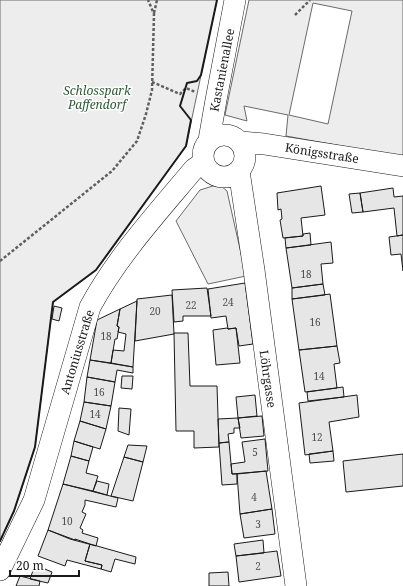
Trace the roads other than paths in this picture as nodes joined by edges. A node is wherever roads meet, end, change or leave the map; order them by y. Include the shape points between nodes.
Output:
1 (235, 0) edge
2 (209, 140) junction
3 (241, 142) junction
4 (204, 162) junction
5 (403, 166) edge
6 (238, 171) junction
7 (0, 570) edge
8 (296, 586) edge

1 - 2 street, Kastanienallee
2 - 3 street via 222,134
2 - 4 street via 204,150
3 - 5 street, Königsstraße
3 - 6 street via 246,154 243,166
4 - 6 street via 207,168 218,176 226,177
4 - 7 street, Antoniusstraße via 194,169 140,234 101,287 90,307 34,500
6 - 8 street, Löhrgasse via 254,270

